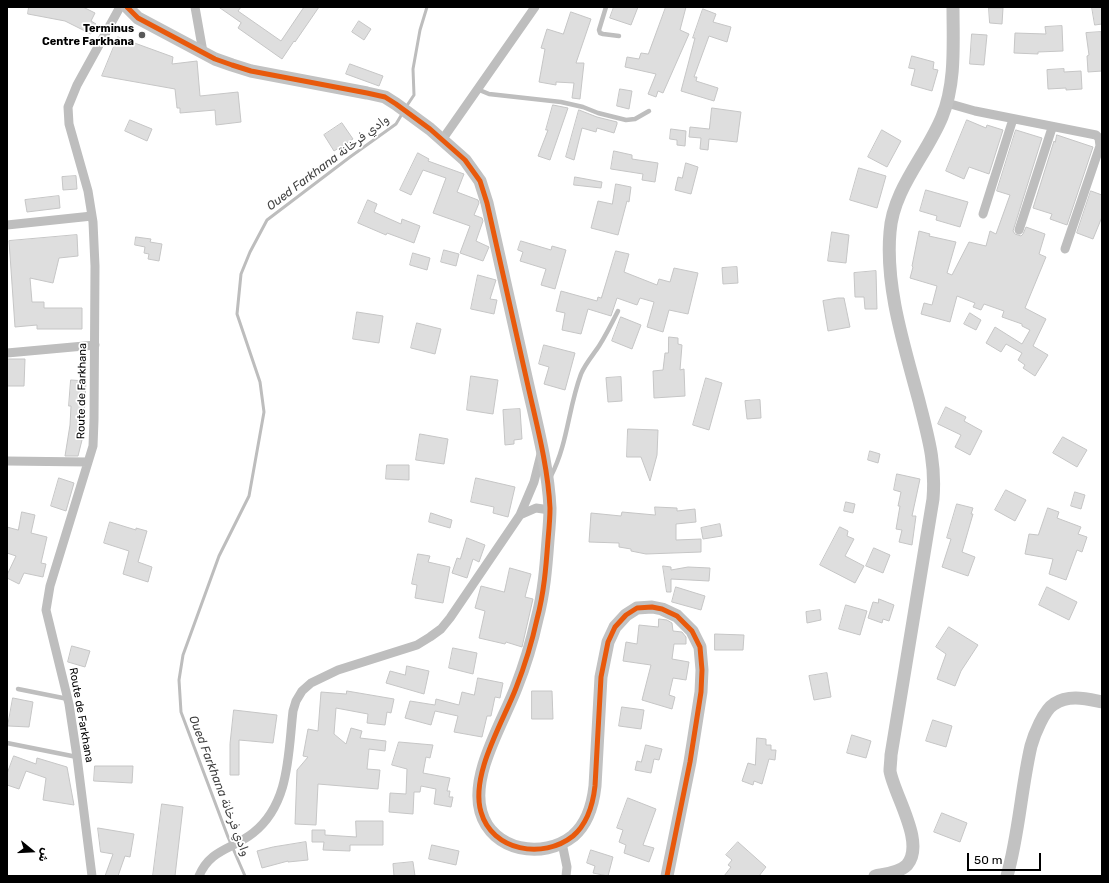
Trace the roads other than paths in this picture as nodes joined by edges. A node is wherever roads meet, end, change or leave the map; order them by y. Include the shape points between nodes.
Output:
1 (120, 7) edge
2 (127, 7) edge
3 (195, 7) edge
4 (536, 7) edge
5 (606, 7) edge
6 (953, 7) edge
7 (619, 36) dead end
8 (203, 52) junction
9 (477, 90) junction
10 (947, 103) junction
11 (649, 112) dead end
12 (1013, 119) junction
13 (1052, 128) junction
14 (442, 140) junction
15 (983, 214) dead end
16 (92, 216) junction
17 (7, 225) edge
18 (1019, 230) dead end
19 (1065, 249) dead end
20 (618, 311) dead end
21 (95, 345) junction
22 (7, 353) edge
23 (542, 450) junction
24 (7, 461) edge
25 (88, 462) junction
26 (547, 483) junction
27 (550, 510) junction
28 (520, 515) junction
29 (18, 690) dead end
30 (68, 700) junction
31 (1102, 702) edge
32 (7, 743) edge
33 (77, 757) junction
34 (562, 844) junction
35 (92, 876) edge
36 (199, 876) edge
37 (566, 876) edge
38 (667, 876) edge
39 (875, 876) edge
40 (1007, 876) edge

1 - 16 street, Route de Farkhana via 77,85 68,107 69,124 88,191
2 - 8 street via 138,18
3 - 8 street
4 - 9 street
5 - 7 lane via 599,30 603,34
6 - 10 street via 951,84
8 - 14 street via 215,59 251,71 385,97
9 - 11 lane via 489,94 561,102 626,120 635,119
9 - 14 street
10 - 12 street
10 - 39 street via 941,119 899,196 890,232 889,259 895,300 929,439 934,482 890,771 910,831 912,857 906,866 896,872
12 - 13 street
12 - 15 street
13 - 18 street
13 - 19 street via 1096,136 1100,142
14 - 23 street via 465,160 480,181 489,211
16 - 17 street
16 - 21 street, Route de Farkhana via 95,246
20 - 26 lane via 581,373 563,448
21 - 22 street
21 - 25 street, Route de Farkhana via 93,446
23 - 26 street
23 - 28 street via 534,482
24 - 25 street
25 - 30 street, Route de Farkhana via 50,586 46,610
26 - 27 street
27 - 28 street via 536,508
27 - 34 street via 546,568 538,618 516,688 486,760 478,796 481,812 488,826 497,838 509,845 536,850
28 - 36 street via 441,629 417,645 338,670 311,683 302,691 293,711 285,780 276,806 252,834 212,856
29 - 30 lane
30 - 33 street, Route de Farkhana
31 - 40 street via 1064,699 1053,704 1042,721 1032,746
32 - 33 lane
33 - 35 street, Route de Farkhana
34 - 37 street via 567,866
34 - 38 street via 583,825 594,800 601,677 608,642 615,627 637,608 662,609 677,616 692,631 700,647 702,670 690,762

